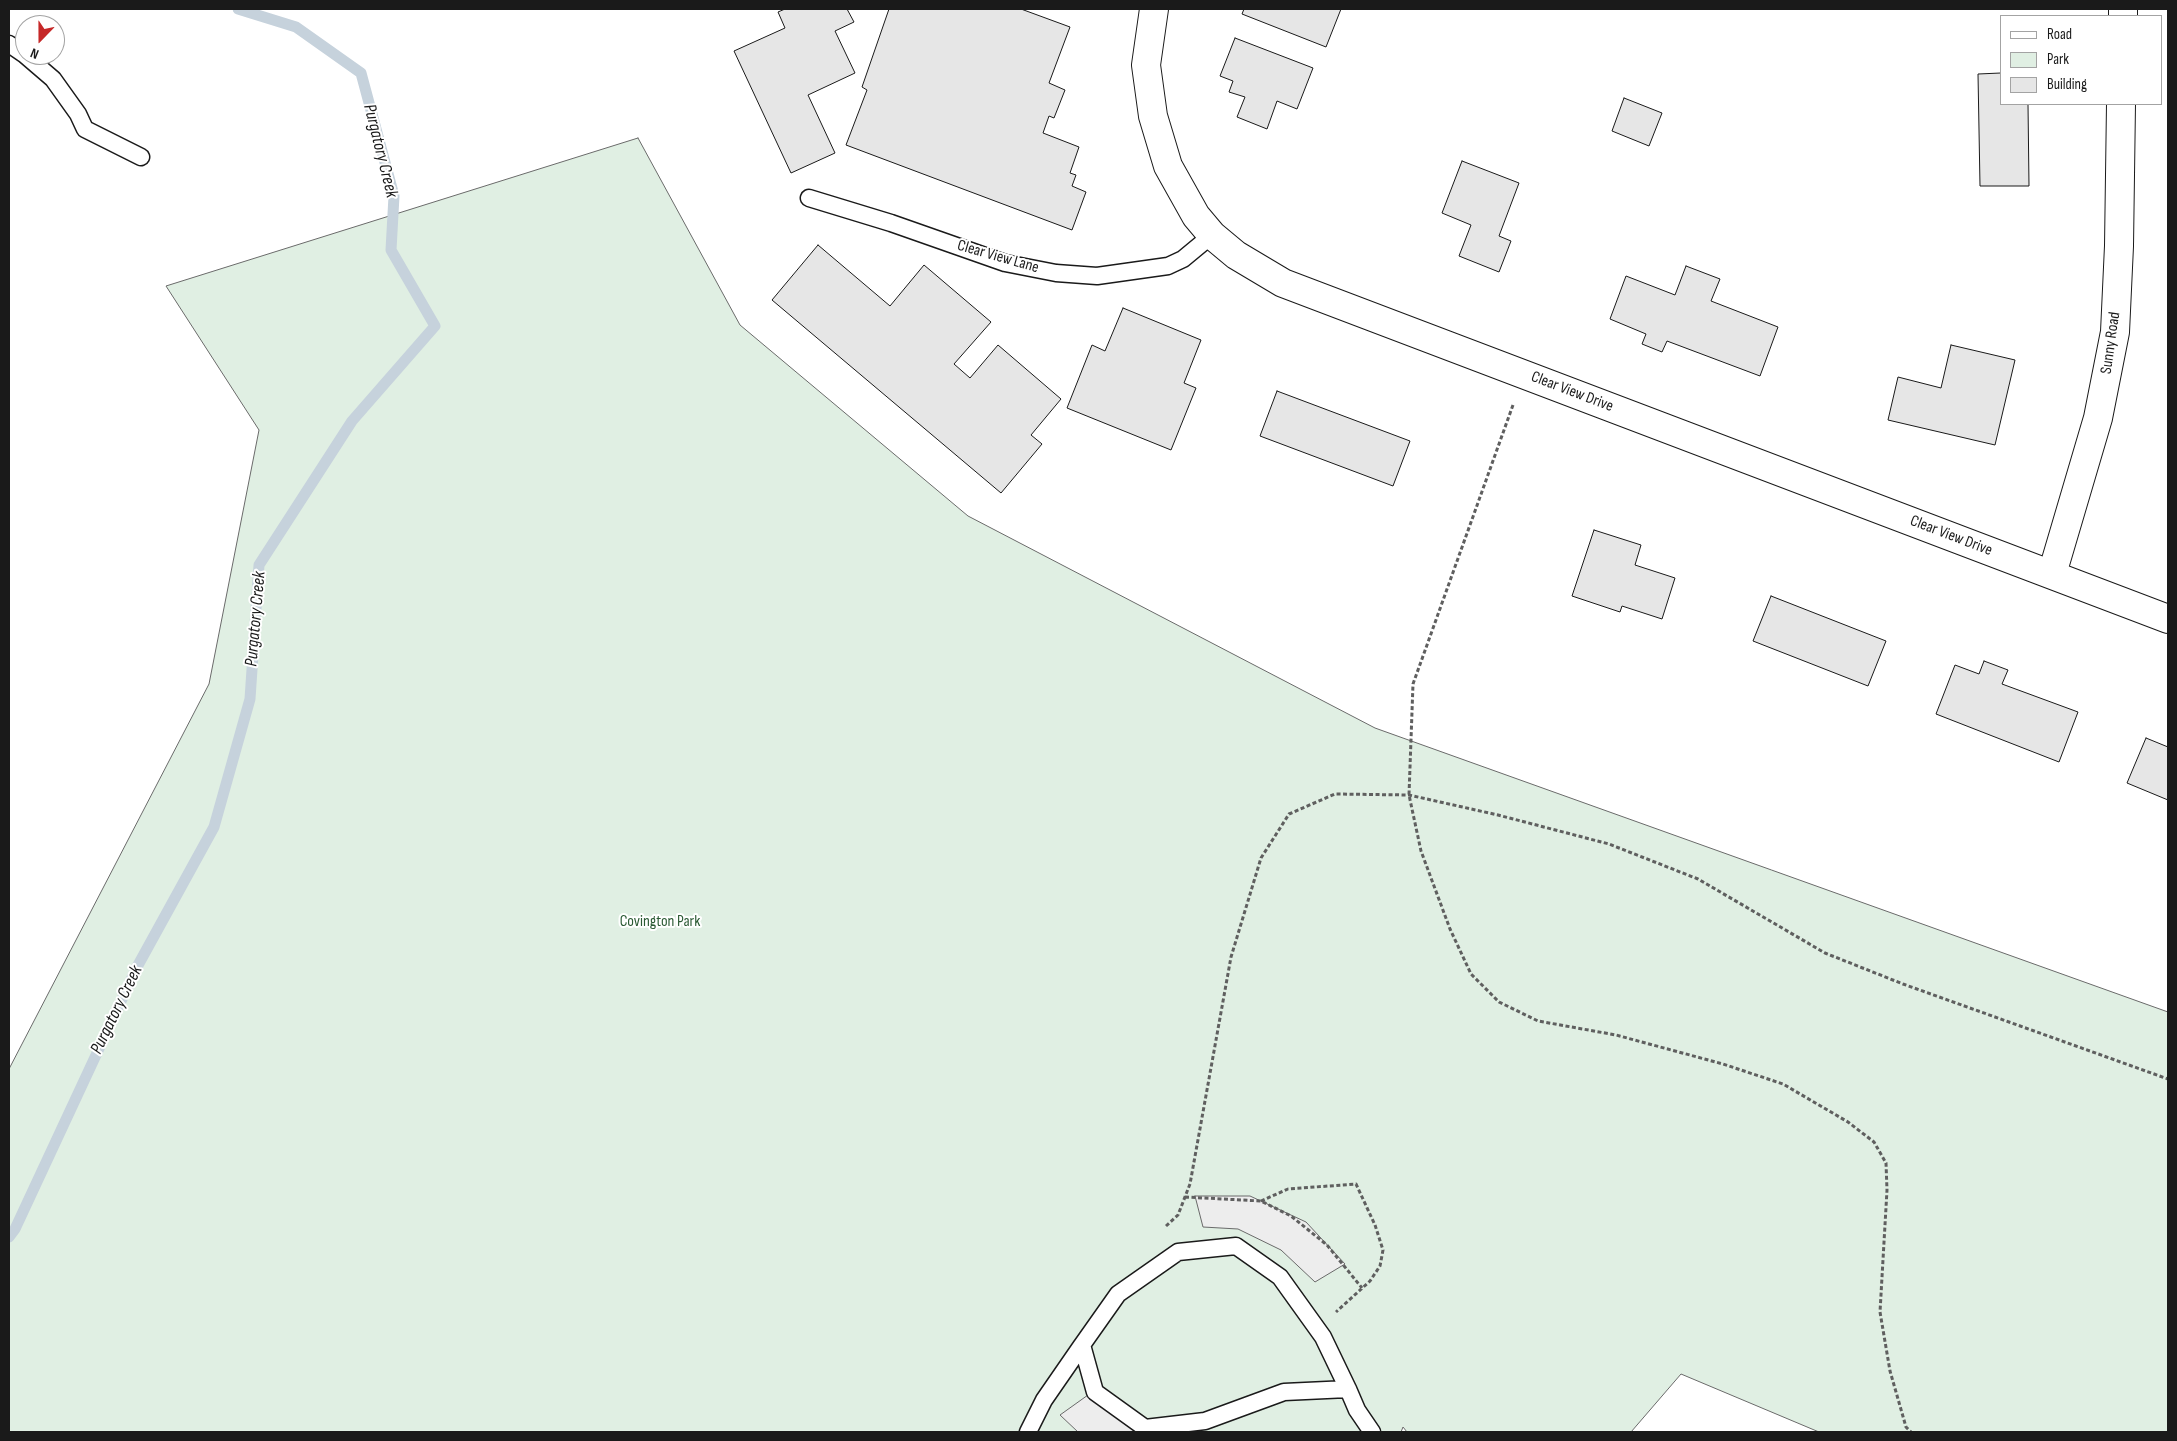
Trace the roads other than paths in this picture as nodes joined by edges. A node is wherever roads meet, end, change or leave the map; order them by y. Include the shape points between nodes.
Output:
1 (1154, 9) edge
2 (37, 65) edge
3 (2121, 105) edge
4 (141, 157) dead end
5 (809, 198) dead end
6 (1212, 235) junction
7 (2052, 574) junction
8 (2168, 619) edge
9 (1082, 1345) junction
10 (1348, 1389) junction
11 (1028, 1432) edge
12 (1372, 1432) edge

1 - 6 street, Clear View Drive via 1146,65 1153,116 1168,166 1196,216
2 - 4 lane via 53,79 85,129
3 - 7 street, Sunny Road via 2115,332 2098,418
5 - 6 lane, Clear View Lane via 1005,263 1056,273 1097,276 1168,266 1183,259
6 - 7 street, Clear View Drive via 1236,255 1283,283
7 - 8 street, Clear View Drive
9 - 10 lane via 1095,1392 1145,1428 1206,1421 1284,1392
9 - 10 lane via 1118,1294 1178,1252 1236,1246 1280,1278 1318,1330
9 - 11 lane via 1044,1400
10 - 12 lane

